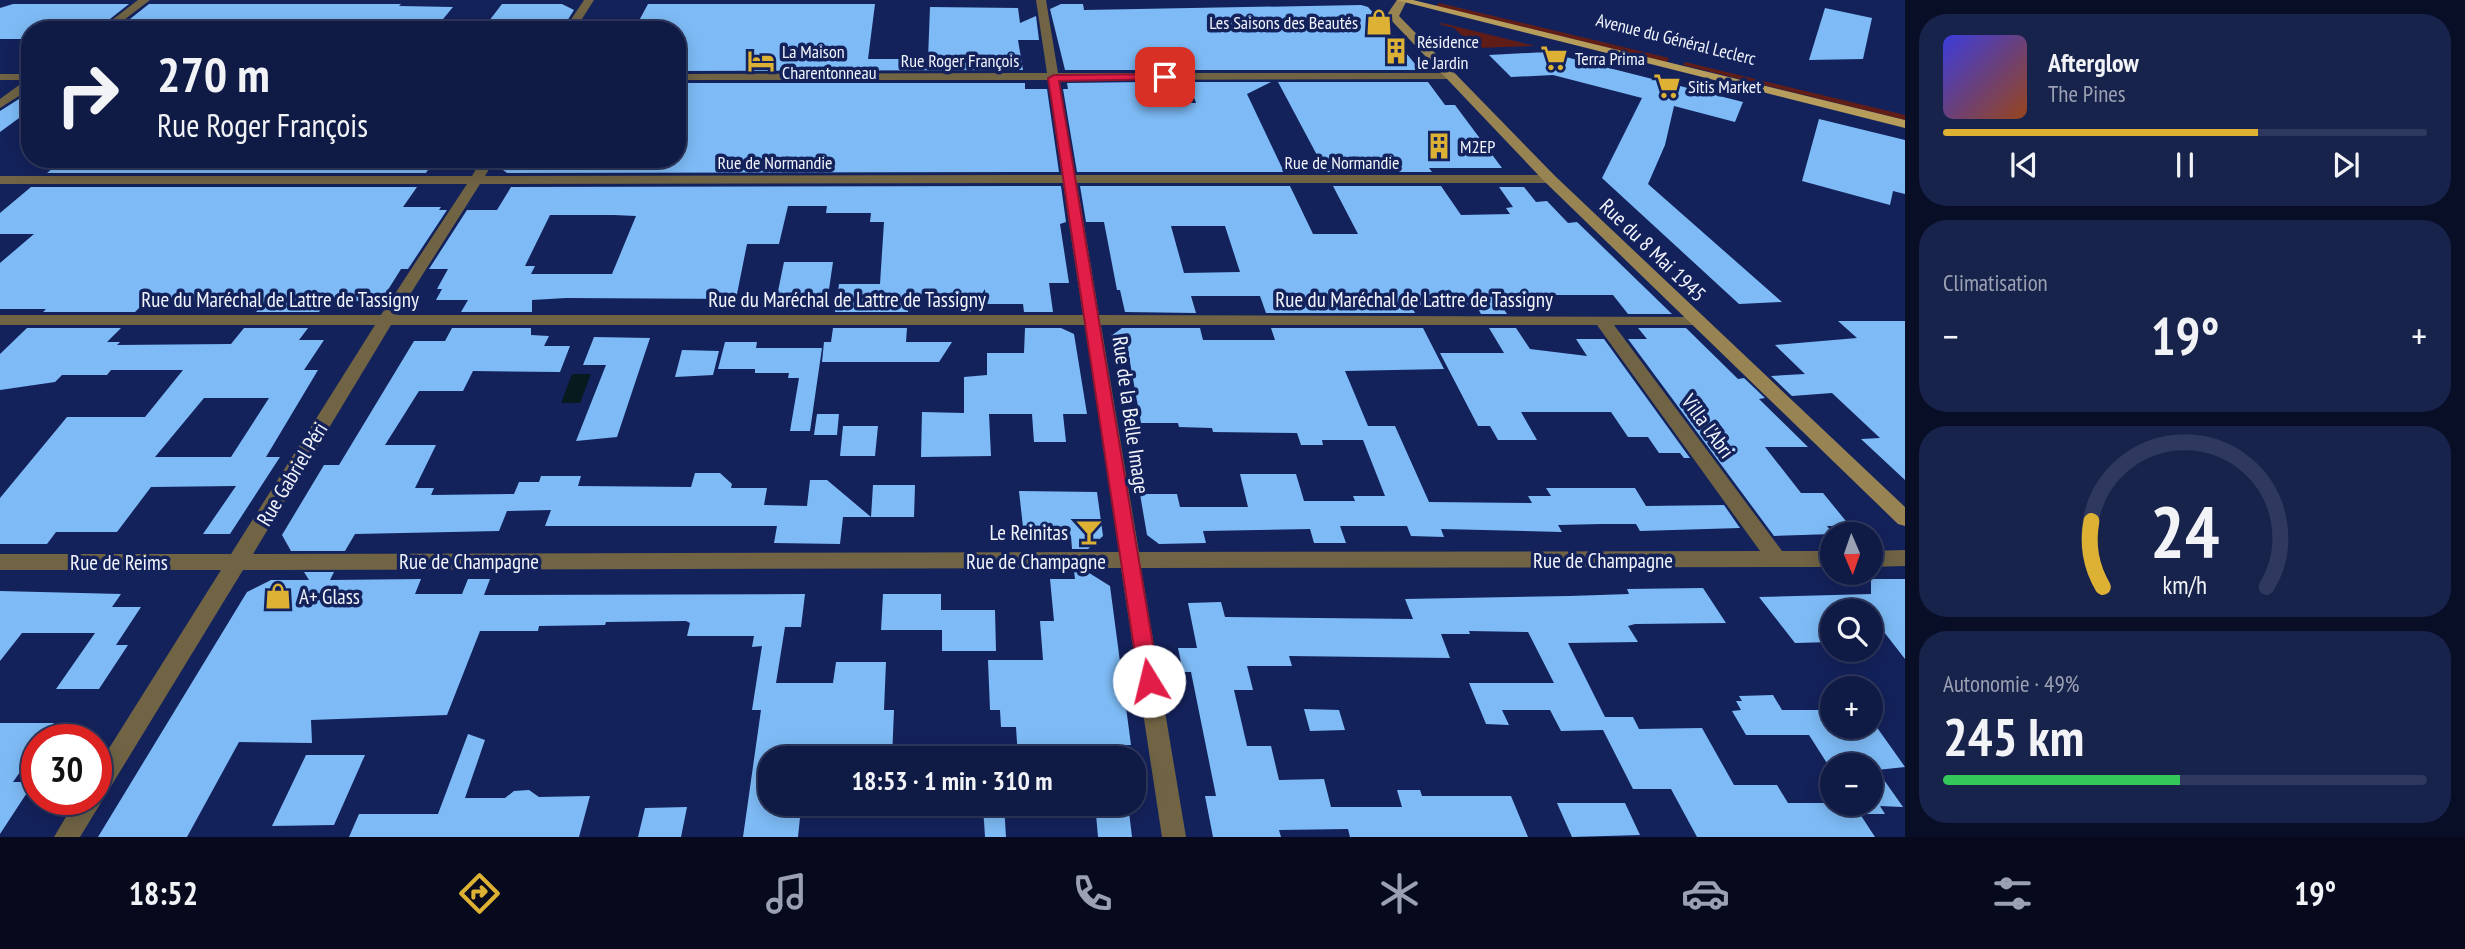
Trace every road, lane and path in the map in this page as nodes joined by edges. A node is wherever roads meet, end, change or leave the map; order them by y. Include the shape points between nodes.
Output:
1 (145, 0) edge
2 (589, 0) edge
3 (1041, 0) edge
4 (1401, 0) edge
5 (1439, 0) edge
6 (116, 21) edge
7 (575, 21) edge
8 (1452, 76) junction
9 (0, 77) edge
10 (21, 77) edge
11 (686, 77) edge
12 (1054, 78) junction
13 (21, 89) edge
14 (0, 104) edge
15 (1905, 112) edge
16 (1905, 124) edge
17 (484, 168) edge
18 (477, 179) junction
19 (1069, 179) junction
20 (1550, 179) junction
21 (0, 180) edge
22 (0, 320) edge
23 (386, 320) junction
24 (1094, 320) junction
25 (1602, 320) junction
26 (1694, 320) junction
27 (1905, 519) edge
28 (1905, 558) edge
29 (1777, 559) junction
30 (1820, 559) edge
31 (1883, 559) edge
32 (1130, 561) junction
33 (0, 562) edge
34 (239, 562) junction
35 (112, 765) edge
36 (80, 815) edge
37 (66, 837) edge
38 (1174, 837) edge

1 - 6 street
2 - 7 street
3 - 12 street, Rue de la Belle Image
4 - 8 street, Rue du 8 Mai 1945 via 1394,17
4 - 16 main road, Avenue du Général Leclerc
5 - 15 main road, Avenue du Général Leclerc
8 - 12 street, Rue Roger François
8 - 20 street, Rue du 8 Mai 1945
9 - 10 street
11 - 12 street, Rue Roger François
12 - 19 street, Rue de la Belle Image
13 - 14 street
17 - 18 street, Rue Gabriel Péri
18 - 19 street, Rue de Normandie
18 - 21 street, Rue de Normandie
18 - 23 street, Rue Gabriel Péri
19 - 20 street, Rue de Normandie
19 - 24 street, Rue de la Belle Image
20 - 26 street, Rue du 8 Mai 1945
22 - 23 street, Rue du Maréchal de Lattre de Tassigny
23 - 24 street, Rue du Maréchal de Lattre de Tassigny
23 - 34 street, Rue Gabriel Péri
24 - 25 street, Rue du Maréchal de Lattre de Tassigny
24 - 32 street, Rue de la Belle Image
25 - 26 street, Rue du Maréchal de Lattre de Tassigny
25 - 29 street, Villa l'Abri
26 - 27 street, Rue du 8 Mai 1945
28 - 31 street
29 - 30 street, Rue de Champagne
29 - 32 street, Rue de Champagne
32 - 34 street, Rue de Champagne
32 - 38 street, Rue de la Belle Image
33 - 34 street, Rue de Reims
34 - 35 street, Rue Gabriel Péri
36 - 37 street

